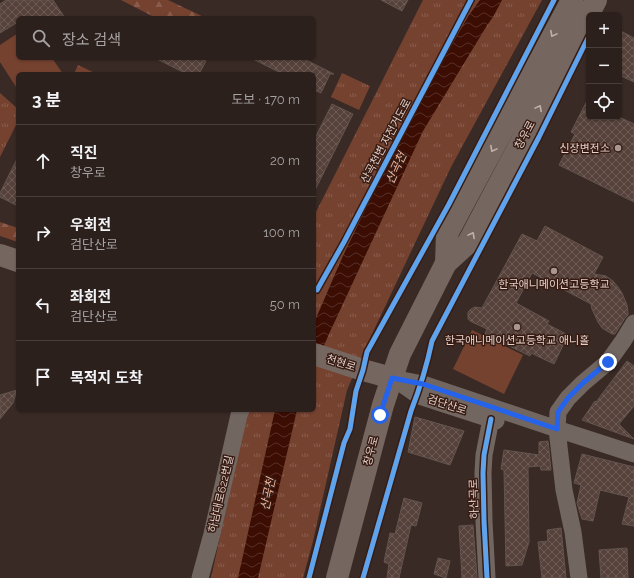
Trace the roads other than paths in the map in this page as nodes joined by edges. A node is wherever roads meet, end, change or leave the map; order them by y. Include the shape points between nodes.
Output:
1 (572, 0) edge
2 (596, 0) edge
3 (446, 263) junction
4 (634, 323) edge
5 (316, 355) edge
6 (392, 378) junction
7 (240, 412) edge
8 (491, 419) junction
9 (557, 429) junction
10 (634, 454) edge
11 (200, 578) edge
12 (337, 578) edge
13 (488, 578) edge
14 (579, 578) edge

1 -> 3 main road, 창우로 via 447,234
3 -> 2 main road, 창우로 via 468,243
3 - 6 main road, 창우로 via 400,354
4 - 9 street via 608,362 568,398 558,412
5 - 6 main road, 천현로
6 - 8 street, 검단산로 via 419,396
6 - 9 street, 검단산로 via 423,384
6 - 12 main road, 창우로
7 - 11 street, 하남대로622번길
8 - 9 street, 검단산로 via 534,432
8 - 13 street, 하산곡로 via 483,473
9 - 10 street
9 - 14 street

